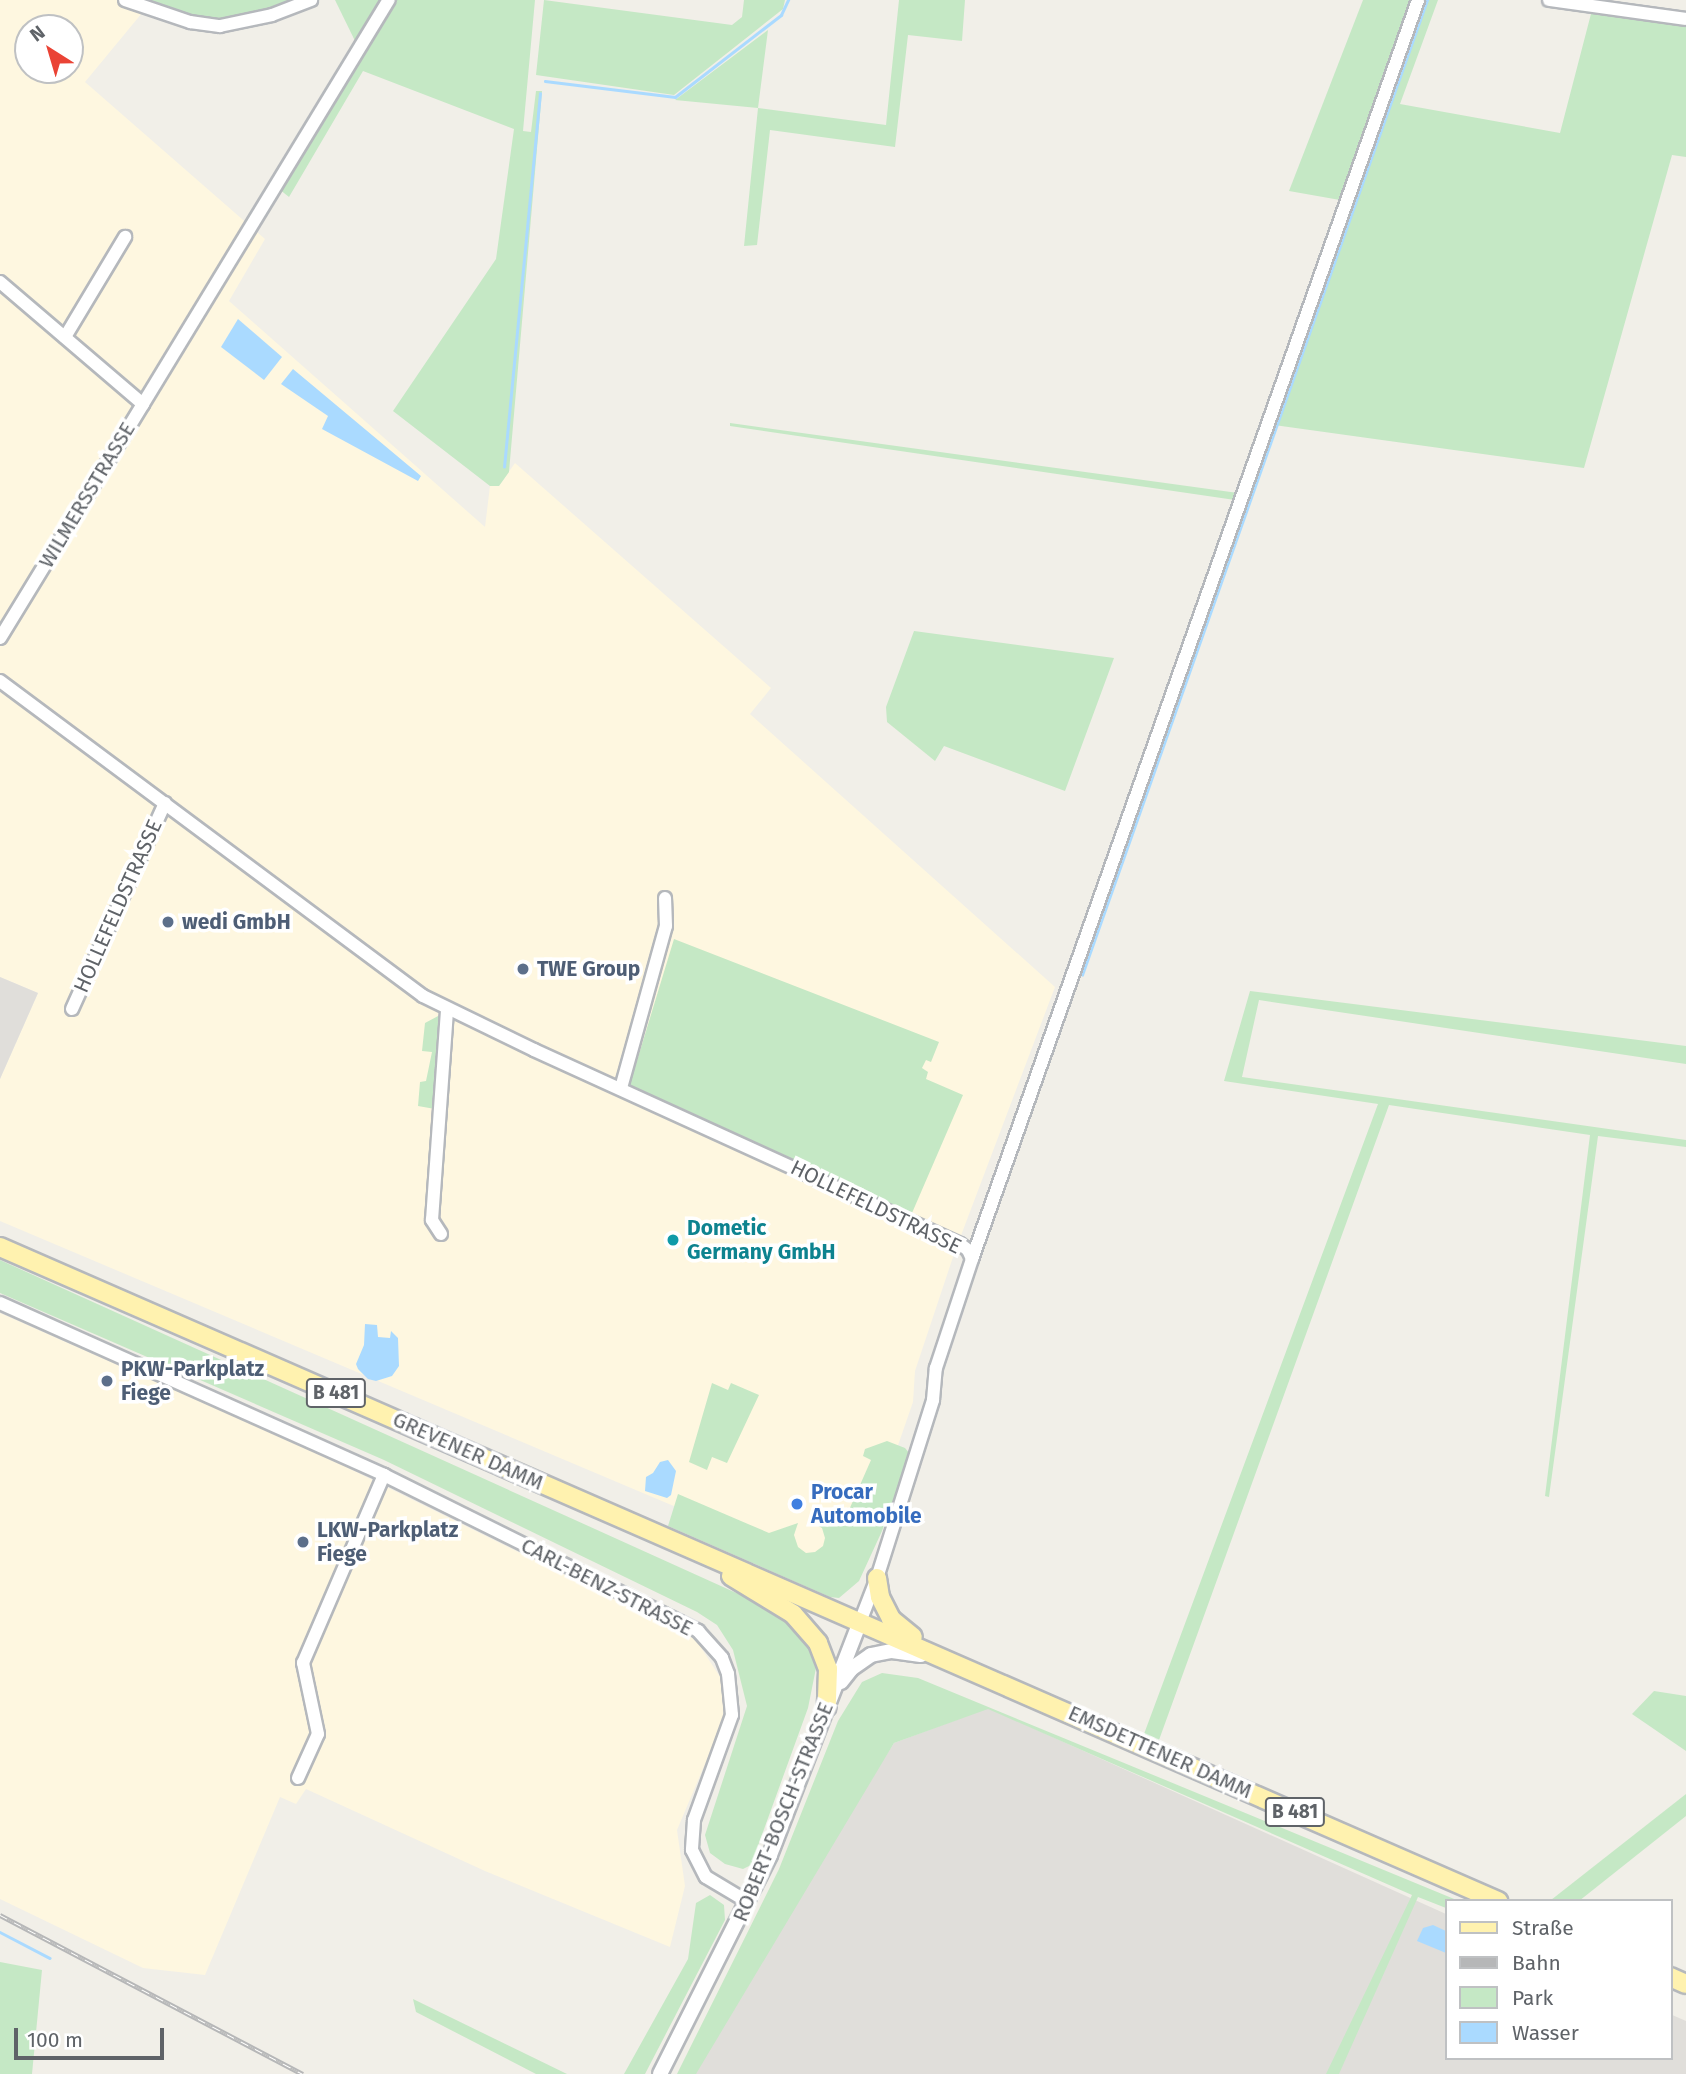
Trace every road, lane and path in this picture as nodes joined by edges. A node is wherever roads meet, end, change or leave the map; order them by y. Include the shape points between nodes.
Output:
1 (125, 0) edge
2 (312, 0) edge
3 (389, 0) edge
4 (1418, 0) edge
5 (1549, 0) edge
6 (1686, 19) edge
7 (125, 237) dead end
8 (0, 282) edge
9 (65, 337) junction
10 (143, 404) junction
11 (0, 638) edge
12 (0, 681) edge
13 (164, 803) junction
14 (665, 898) dead end
15 (72, 1009) dead end
16 (447, 1010) junction
17 (621, 1087) junction
18 (441, 1234) dead end
19 (0, 1247) edge
20 (972, 1258) junction
21 (0, 1303) edge
22 (384, 1475) junction
23 (671, 1540) junction
24 (877, 1578) junction
25 (860, 1622) junction
26 (961, 1666) junction
27 (827, 1707) junction
28 (298, 1778) dead end
29 (1493, 1899) edge
30 (748, 1902) junction
31 (660, 2074) edge

1 - 2 street via 190,22 220,26
3 - 10 street
4 - 20 street
5 - 6 street
7 - 9 street
8 - 9 street, WILMERSSTRASSE
9 - 10 street, WILMERSSTRASSE
10 - 11 street, WILMERSSTRASSE
12 - 13 street, HOLLEFELDSTRASSE
13 - 15 street, HOLLEFELDSTRASSE
13 - 16 street, HOLLEFELDSTRASSE
14 - 17 street via 666,926
16 - 17 street, HOLLEFELDSTRASSE
16 - 18 street via 432,1220
17 - 20 street, HOLLEFELDSTRASSE via 960,1244
19 - 23 main road, GREVENER DAMM / B 481
20 - 24 street, HOLLEFELDSTRASSE via 941,1350 933,1400
21 - 22 street, CARL-BENZ-STRASSE
22 - 28 street via 303,1663 318,1734
22 - 30 street, CARL-BENZ-STRASSE via 698,1631 711,1644 728,1674 732,1715 694,1820 692,1850 706,1877
23 - 25 main road, GREVENER DAMM / B 481
23 - 27 main road via 803,1622 828,1668
24 - 25 street, HOLLEFELDSTRASSE
24 - 26 main road via 880,1597 898,1627
25 - 26 main road, EMSDETTENER DAMM / B 481
25 - 27 street, ROBERT-BOSCH-STRASSE
26 - 27 street via 902,1651 871,1655 851,1669
26 - 29 main road, EMSDETTENER DAMM / B 481
27 - 30 street, ROBERT-BOSCH-STRASSE
30 - 31 street, ROBERT-BOSCH-STRASSE

